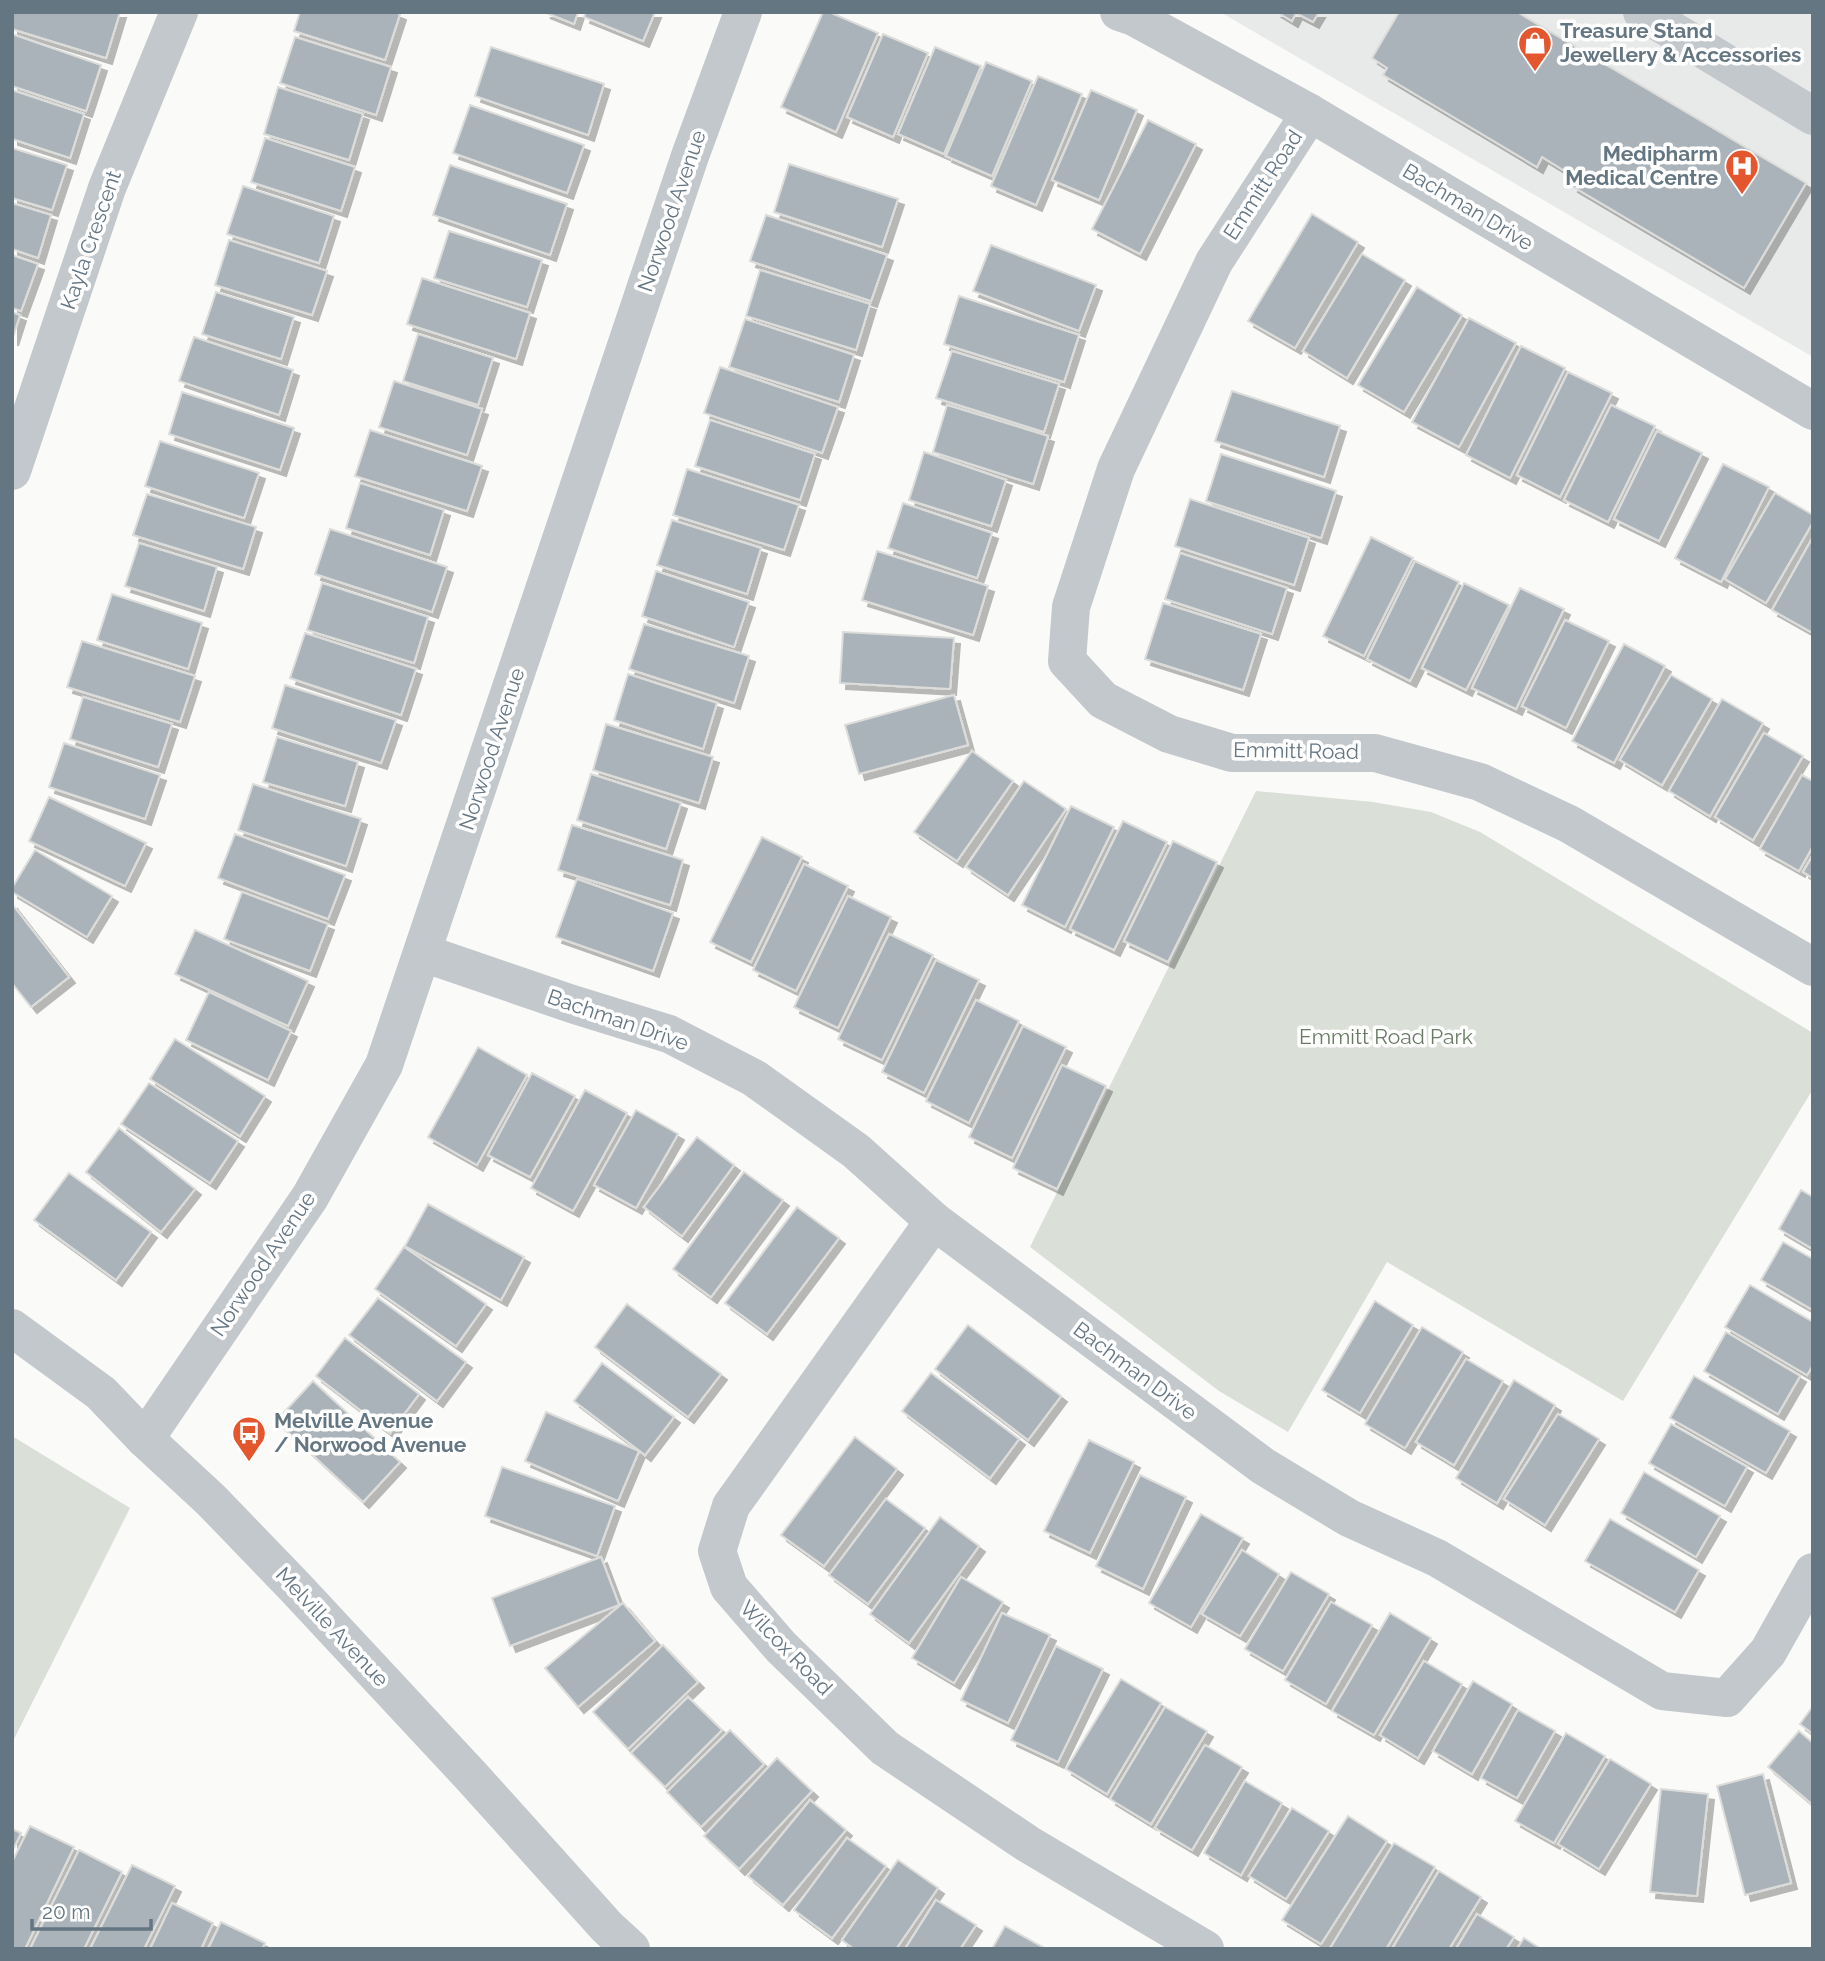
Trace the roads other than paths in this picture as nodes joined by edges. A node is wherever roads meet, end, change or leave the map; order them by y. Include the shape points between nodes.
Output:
1 (178, 12) edge
2 (743, 12) edge
3 (1119, 12) edge
4 (1642, 12) edge
5 (1310, 113) junction
6 (1813, 116) edge
7 (1813, 411) edge
8 (12, 471) edge
9 (423, 953) junction
10 (1813, 967) edge
11 (934, 1221) junction
12 (12, 1328) edge
13 (145, 1439) junction
14 (1813, 1572) edge
15 (631, 1949) edge
16 (1205, 1949) edge

1 - 8 street, Kayla Crescent via 107,188
2 - 9 street, Norwood Avenue via 690,156
3 - 5 street, Bachman Drive
4 - 6 street
5 - 7 street, Bachman Drive
5 - 10 street, Emmitt Road via 1214,262 1116,469 1071,607 1067,661 1103,700 1169,734 1232,753 1375,752 1480,782 1569,824
9 - 11 street, Bachman Drive via 669,1034 754,1078 856,1151
9 - 13 street, Norwood Avenue via 384,1065 317,1185
11 - 14 street, Bachman Drive via 1263,1466 1349,1518 1437,1558 1662,1691 1727,1698 1768,1652
11 - 16 street, Wilcox Road via 731,1506 717,1551 729,1587 781,1647 886,1748 1028,1844
12 - 13 street, Melville Avenue via 100,1393
13 - 15 street, Melville Avenue via 294,1586

